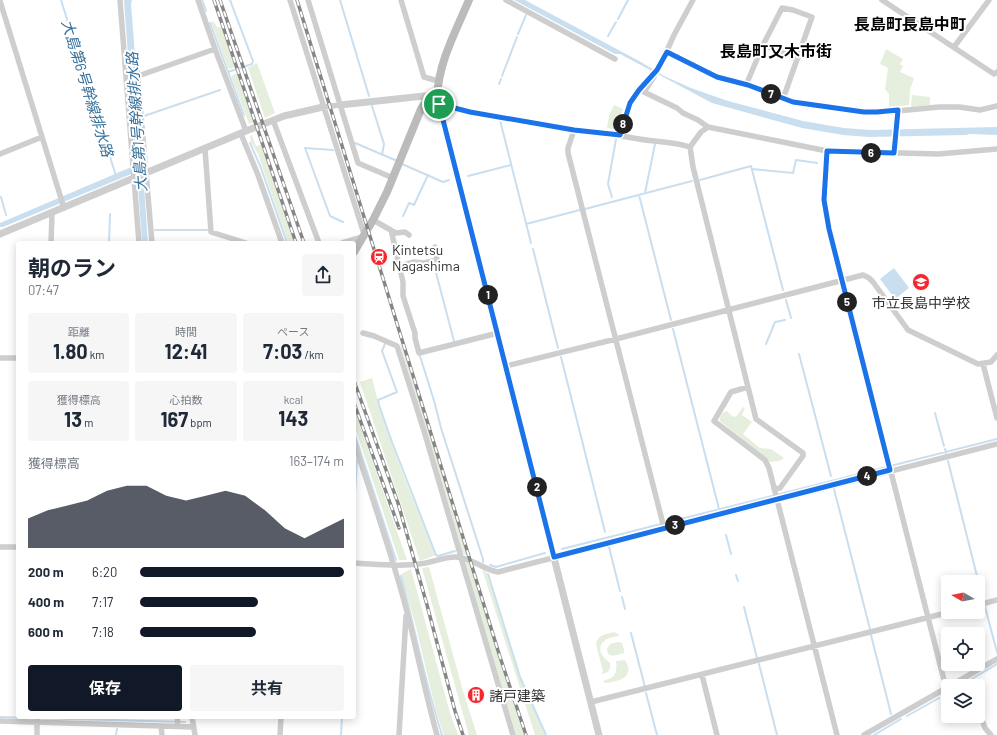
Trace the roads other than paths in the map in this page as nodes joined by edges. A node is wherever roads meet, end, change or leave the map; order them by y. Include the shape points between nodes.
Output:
1 (120, 0) edge
2 (198, 0) edge
3 (290, 0) edge
4 (308, 0) edge
5 (401, 0) edge
6 (469, 0) edge
7 (506, 0) edge
8 (882, 0) edge
9 (989, 0) edge
10 (0, 1) edge
11 (690, 1) edge
12 (763, 45) junction
13 (954, 47) junction
14 (215, 49) junction
15 (667, 52) junction
16 (136, 56) dead end
17 (615, 58) dead end
18 (798, 58) junction
19 (997, 72) edge
20 (653, 75) junction
21 (138, 76) junction
22 (438, 81) junction
23 (746, 85) junction
24 (783, 99) junction
25 (438, 100) junction
26 (340, 105) junction
27 (997, 106) edge
28 (323, 107) junction
29 (898, 110) junction
30 (273, 120) junction
31 (708, 127) junction
32 (574, 130) junction
33 (243, 132) junction
34 (620, 135) junction
35 (42, 137) junction
36 (690, 147) junction
37 (205, 149) junction
38 (997, 149) edge
39 (827, 151) junction
40 (894, 153) junction
41 (0, 154) edge
42 (146, 173) junction
43 (135, 176) junction
44 (393, 178) junction
45 (63, 206) junction
46 (52, 213) junction
47 (373, 220) junction
48 (391, 230) junction
49 (0, 234) edge
50 (409, 234) dead end
51 (363, 235) junction
52 (51, 241) edge
53 (139, 241) edge
54 (152, 241) edge
55 (240, 241) edge
56 (281, 241) edge
57 (317, 241) edge
58 (347, 241) edge
59 (356, 248) edge
60 (435, 248) dead end
61 (400, 266) junction
62 (842, 282) junction
63 (728, 310) junction
64 (362, 333) dead end
65 (498, 333) junction
66 (616, 339) junction
67 (997, 355) edge
68 (0, 358) edge
69 (16, 358) edge
70 (983, 364) junction
71 (506, 366) junction
72 (748, 387) junction
73 (997, 418) edge
74 (997, 444) edge
75 (356, 448) edge
76 (890, 467) junction
77 (775, 495) junction
78 (664, 528) junction
79 (0, 547) edge
80 (16, 547) edge
81 (554, 557) junction
82 (461, 558) junction
83 (356, 563) edge
84 (395, 565) junction
85 (997, 600) edge
86 (985, 603) edge
87 (407, 609) junction
88 (941, 614) edge
89 (928, 618) junction
90 (814, 647) junction
91 (997, 659) edge
92 (702, 675) junction
93 (966, 677) joint
94 (946, 679) edge
95 (962, 679) edge
96 (941, 691) edge
97 (591, 702) junction
98 (192, 719) edge
99 (281, 719) edge
100 (37, 720) edge
101 (0, 721) edge
102 (179, 723) edge
103 (983, 723) edge
104 (161, 726) junction
105 (192, 727) junction
106 (37, 735) edge
107 (162, 735) edge
108 (195, 735) edge
109 (280, 735) edge
110 (398, 735) edge
111 (437, 735) edge
112 (513, 735) edge
113 (599, 735) edge
114 (717, 735) edge
115 (837, 735) edge
116 (864, 735) edge
117 (991, 735) edge

1 - 43 street
2 - 14 street
3 - 28 street
4 - 26 street
5 - 22 street via 424,77
6 - 22 main road via 446,52
7 - 17 street
8 - 13 street
9 - 13 street
10 - 35 street
11 - 15 street
12 - 18 street
12 - 18 street via 782,8 812,17
12 - 23 street
13 - 19 street via 994,74
14 - 21 street
14 - 33 street
15 - 20 street
15 - 23 street via 717,77
16 - 21 street
18 - 24 street
20 - 31 street via 644,92
20 - 34 street via 630,103
21 - 42 street
22 - 25 main road
23 - 24 street
24 - 29 street via 864,112
25 - 26 street via 424,96
25 - 32 street via 470,112
25 - 44 main road via 425,103 421,109
25 - 65 street
26 - 28 street
26 - 44 street via 358,163
27 - 29 street via 980,110 953,106
28 - 30 street
28 - 51 street
29 - 40 street
30 - 33 street
30 - 57 street
31 - 36 street
31 - 39 street
32 - 34 street
32 - 66 street via 568,153
33 - 37 street
33 - 56 street
34 - 36 street
35 - 41 street
35 - 45 street
36 - 63 street
37 - 42 street
37 - 55 street via 211,232
38 - 40 street via 938,154
39 - 40 street
39 - 62 street via 824,200
42 - 43 street
42 - 54 street
43 - 45 street
43 - 53 street
44 - 47 main road
45 - 46 street
46 - 49 street
46 - 52 street
47 - 48 street
47 - 51 main road
48 - 50 street
48 - 61 street
51 - 58 street
51 - 59 main road
60 - 61 street via 437,260
61 - 65 street via 403,296 419,353
62 - 63 street
62 - 70 street via 863,276 869,278 908,330 978,364
62 - 76 street
63 - 66 street
63 - 72 street
64 - 82 street via 397,346
65 - 71 street
66 - 71 street
66 - 78 street
67 - 70 street via 991,362
68 - 69 street
70 - 73 street
71 - 81 street
72 - 77 street via 756,419 804,456
72 - 77 street via 731,392 714,421 765,460
74 - 76 street
75 - 84 street
76 - 77 street
76 - 89 street
77 - 78 street
77 - 90 street
78 - 81 street
79 - 80 street
81 - 82 street via 498,572
81 - 97 street
82 - 84 street
82 - 112 street
83 - 84 street
84 - 87 street
85 - 86 street
87 - 110 street
87 - 111 street
88 - 89 street
89 - 90 street
89 - 94 street
90 - 92 street
90 - 115 street
91 - 93 street
92 - 97 street
92 - 114 street
93 - 95 street
96 - 116 street
97 - 113 street
98 - 105 street
99 - 109 street
100 - 101 street
100 - 104 street
100 - 106 street
102 - 104 street
102 - 105 street
103 - 117 street
104 - 107 street
105 - 108 street

